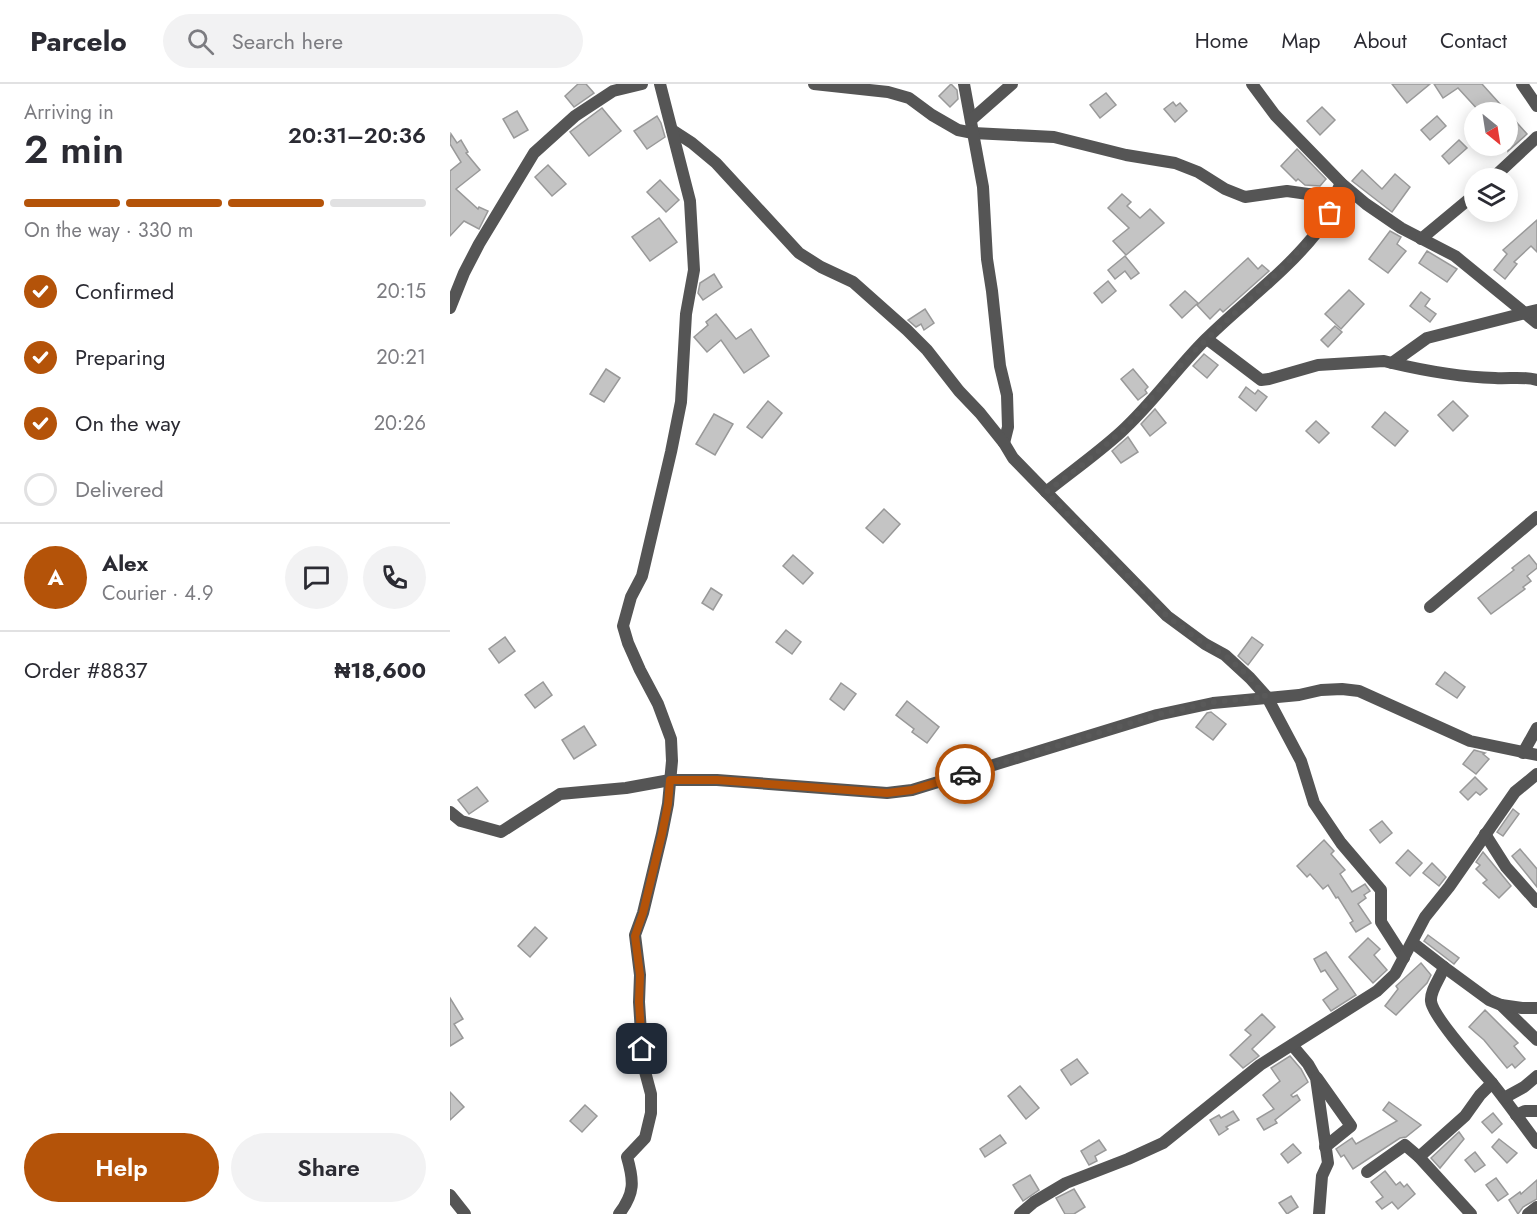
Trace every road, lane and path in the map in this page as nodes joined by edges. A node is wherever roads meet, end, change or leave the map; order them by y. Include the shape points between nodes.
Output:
1 (604, 84) edge
2 (642, 84) edge
3 (660, 84) edge
4 (814, 84) edge
5 (964, 84) edge
6 (1012, 84) edge
7 (1252, 84) edge
8 (1521, 84) edge
9 (617, 90) junction
10 (1537, 106) edge
11 (971, 120) junction
12 (672, 130) junction
13 (974, 133) junction
14 (1537, 137) edge
15 (1504, 168) edge
16 (1338, 189) junction
17 (1464, 203) edge
18 (1421, 238) junction
19 (450, 308) edge
20 (1537, 309) edge
21 (1524, 312) junction
22 (1537, 323) edge
23 (1207, 339) junction
24 (1392, 363) junction
25 (1537, 380) edge
26 (1004, 442) junction
27 (1046, 492) junction
28 (1537, 517) edge
29 (1430, 607) dead end
30 (1266, 697) junction
31 (1537, 729) edge
32 (1523, 753) junction
33 (1537, 755) edge
34 (1537, 774) edge
35 (670, 780) junction
36 (450, 812) edge
37 (1485, 834) junction
38 (1537, 902) edge
39 (1413, 942) junction
40 (1404, 958) junction
41 (1444, 966) junction
42 (1501, 1005) junction
43 (1537, 1008) edge
44 (1537, 1040) edge
45 (1292, 1045) junction
46 (1537, 1076) edge
47 (1316, 1077) junction
48 (1492, 1083) junction
49 (1504, 1098) junction
50 (1537, 1111) edge
51 (1516, 1115) junction
52 (1537, 1143) edge
53 (1325, 1147) junction
54 (1419, 1157) junction
55 (1367, 1172) dead end
56 (450, 1195) edge
57 (1537, 1207) edge
58 (465, 1214) edge
59 (620, 1214) edge
60 (1020, 1214) edge
61 (1319, 1214) edge
62 (1471, 1214) edge
63 (1528, 1214) edge

1 - 9 street
2 - 9 street
3 - 12 street
4 - 13 street via 909,98 958,130
5 - 11 street
6 - 11 street
7 - 16 street
8 - 10 street
9 - 19 street via 575,116 534,153 479,244
11 - 13 street
12 - 26 street via 716,163 799,253 853,282 908,330
12 - 35 street via 690,201 694,270 686,314 681,402 642,576 623,626 671,739
13 - 16 street via 1054,137 1176,163 1245,197
13 - 26 street via 1000,366 1007,394 1008,427
14 - 15 street
16 - 18 street
16 - 23 street via 1330,213 1316,233
17 - 18 street
18 - 21 street via 1455,256
20 - 21 street
21 - 22 street
21 - 24 street via 1427,338
23 - 24 street via 1261,380 1318,365
23 - 27 street via 1123,430
24 - 25 street via 1450,374
26 - 27 street via 1013,458
27 - 30 street via 1167,616 1225,655
28 - 29 street
30 - 32 street via 1321,690 1359,691 1464,738
30 - 35 street via 1213,702 1157,715 912,790 887,793
30 - 40 street via 1301,761 1314,803 1341,843 1381,890 1381,922
31 - 32 street
32 - 33 street
34 - 37 street via 1515,792
35 - 36 street via 560,794 501,832 462,820
35 - 59 street via 662,834 635,936 643,1064 651,1094 651,1113 645,1138 627,1157 634,1180
37 - 38 street via 1506,867
37 - 39 street via 1425,917
39 - 40 street
39 - 41 street
40 - 45 street via 1395,974 1377,990
41 - 42 street
41 - 48 street via 1430,1002
42 - 43 street
42 - 44 street
45 - 47 street
45 - 60 street via 1238,1081 1163,1143 1066,1183
46 - 49 street
47 - 53 street
47 - 53 street via 1351,1126
48 - 49 street
48 - 54 street via 1466,1116
49 - 51 street
50 - 51 street
51 - 52 street
53 - 61 street via 1328,1163 1322,1176
54 - 55 street via 1405,1145
54 - 62 street
56 - 58 street
57 - 63 street

